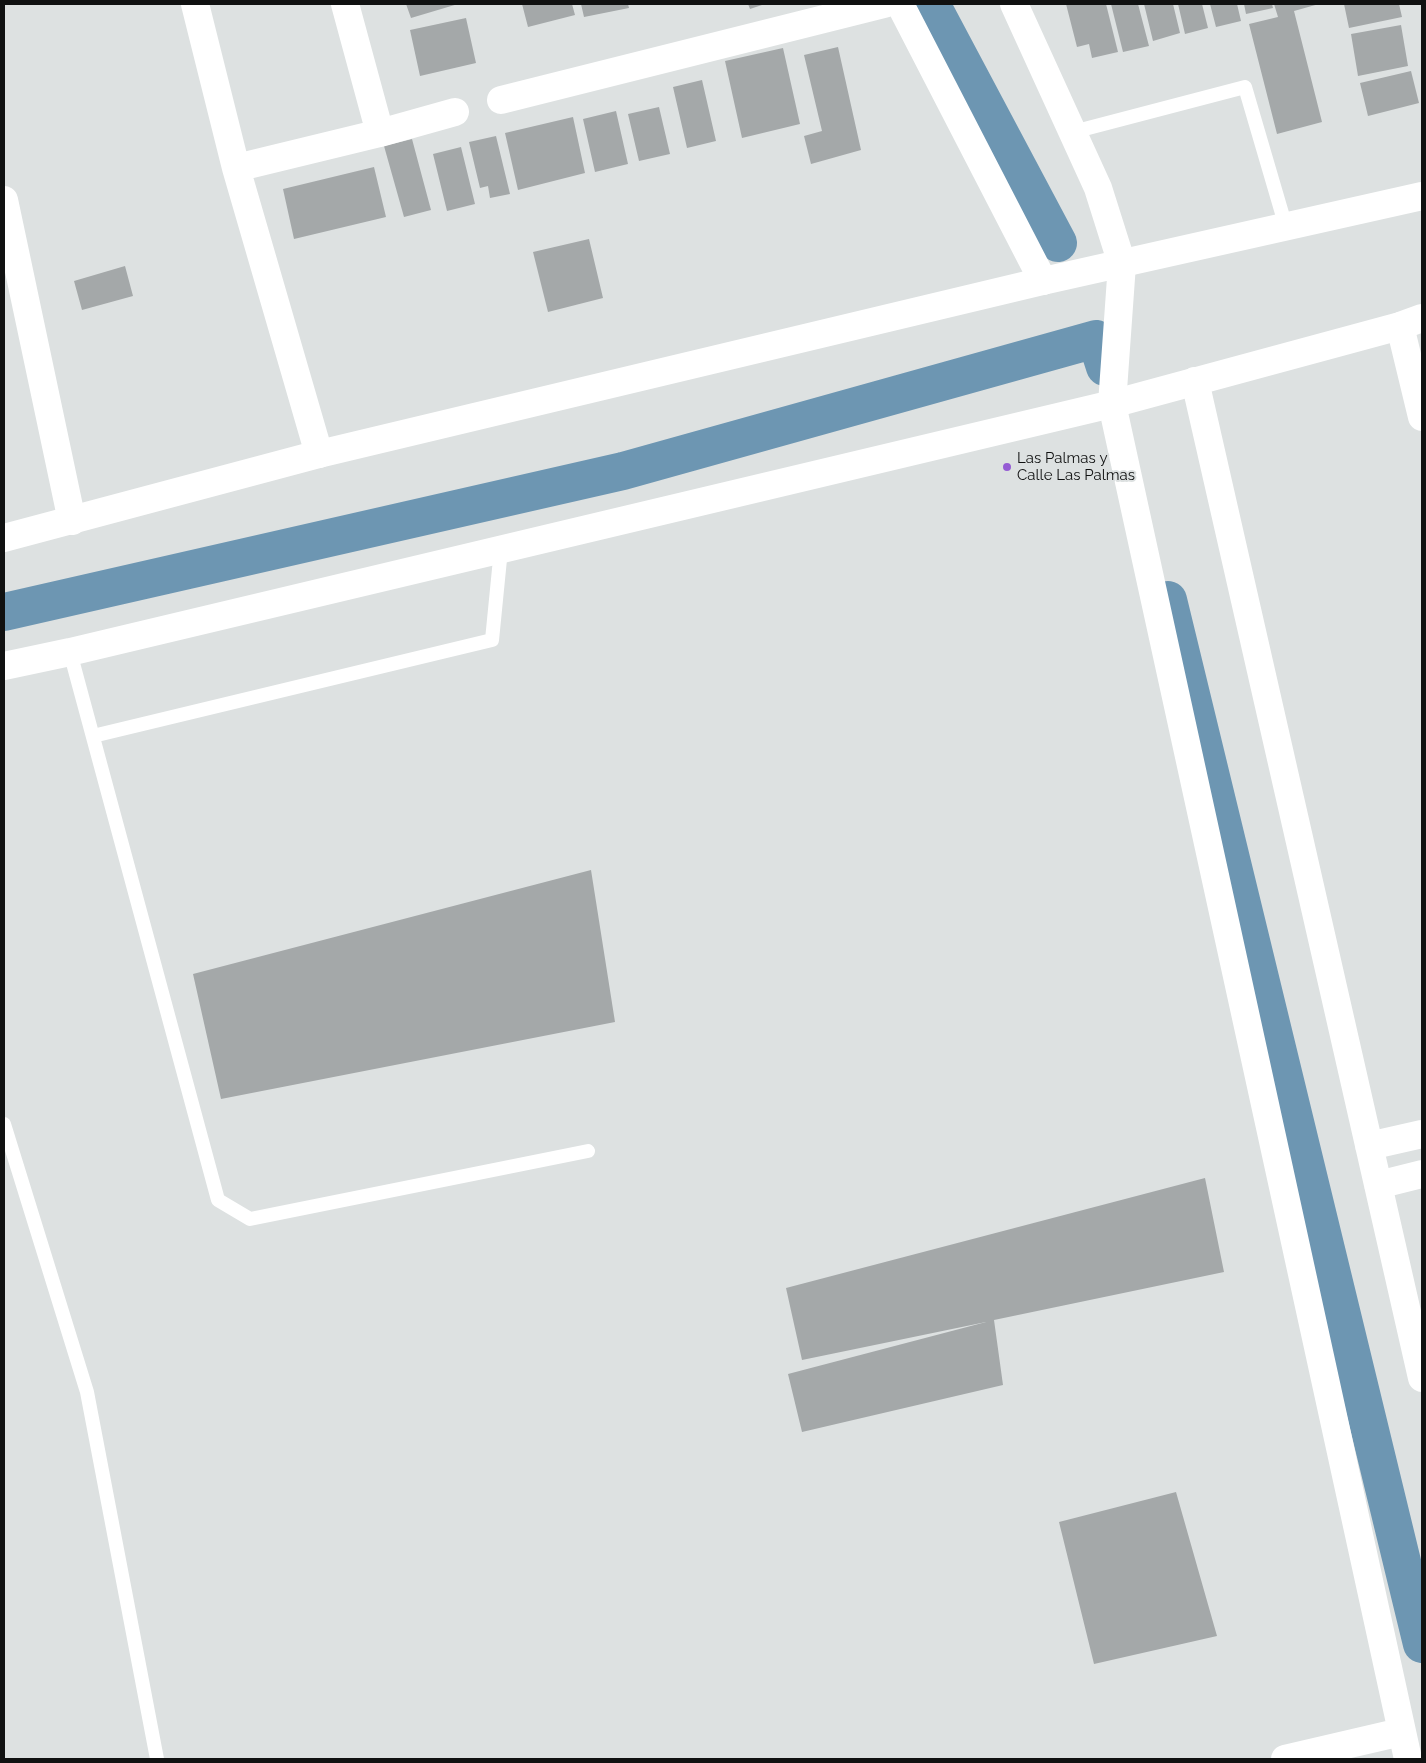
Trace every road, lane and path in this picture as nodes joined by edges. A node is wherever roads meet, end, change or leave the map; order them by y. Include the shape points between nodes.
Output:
1 (195, 4) edge
2 (345, 4) edge
3 (884, 4) edge
4 (900, 4) edge
5 (1014, 4) edge
6 (501, 100) dead end
7 (455, 112) dead end
8 (1072, 132) junction
9 (380, 133) junction
10 (236, 168) junction
11 (1422, 196) edge
12 (4, 200) edge
13 (1286, 227) junction
14 (8, 237) edge
15 (1122, 264) junction
16 (1043, 281) junction
17 (1411, 322) edge
18 (1195, 381) junction
19 (1112, 404) junction
20 (1422, 417) edge
21 (319, 454) junction
22 (72, 521) junction
23 (4, 538) edge
24 (501, 549) junction
25 (70, 652) junction
26 (4, 666) edge
27 (93, 736) junction
28 (4, 1124) edge
29 (1422, 1134) edge
30 (1369, 1146) junction
31 (588, 1151) dead end
32 (1422, 1174) edge
33 (1378, 1185) junction
34 (1422, 1378) edge
35 (1401, 1732) junction
36 (157, 1759) edge
37 (1285, 1759) edge
38 (1408, 1759) edge

1 - 10 street
2 - 9 street
3 - 6 street
4 - 16 street
5 - 8 street
7 - 9 street
8 - 13 lane via 1245,87
8 - 15 street via 1098,188
9 - 10 street
10 - 21 street
11 - 13 street
12 - 14 street
13 - 15 street
14 - 22 street
15 - 16 street
15 - 19 street
16 - 21 street
17 - 18 street
17 - 20 street
18 - 19 street
18 - 30 street
19 - 24 street
19 - 35 street
21 - 22 street
22 - 23 street
24 - 25 street
24 - 27 lane via 492,640
25 - 26 street
25 - 27 lane
27 - 31 lane via 218,1200 250,1219
28 - 36 lane via 87,1392
29 - 30 street
30 - 33 street
32 - 33 street
33 - 34 street
35 - 37 street
35 - 38 street

